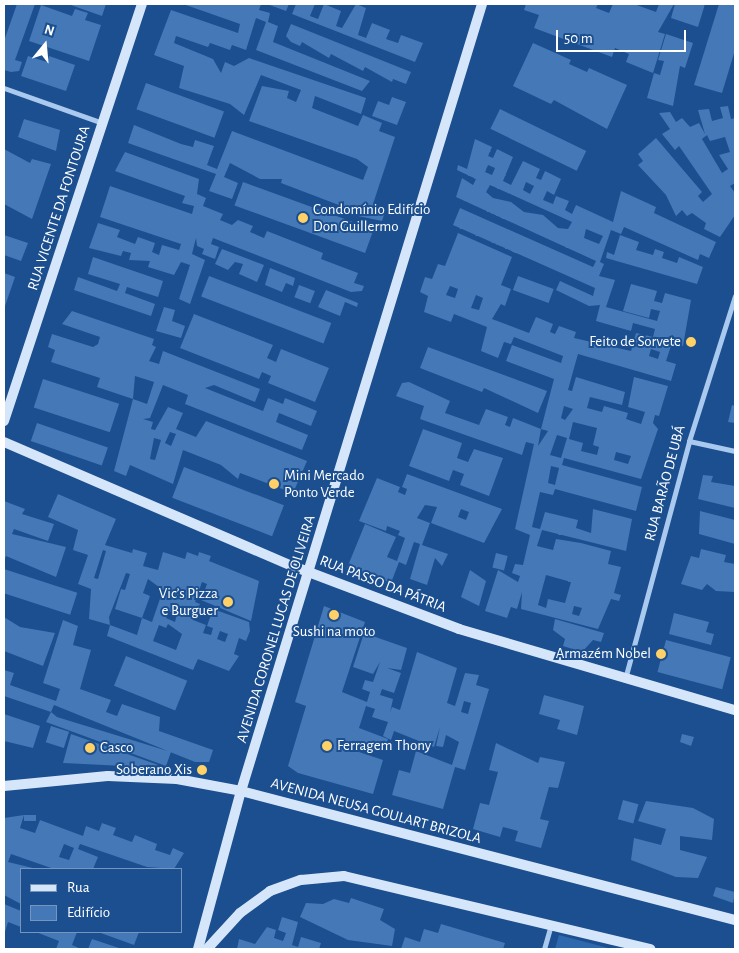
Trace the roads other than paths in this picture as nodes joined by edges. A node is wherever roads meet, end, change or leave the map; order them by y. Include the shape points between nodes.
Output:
1 (142, 4) edge
2 (482, 4) edge
3 (4, 88) edge
4 (103, 123) junction
5 (735, 296) edge
6 (4, 421) edge
7 (689, 441) junction
8 (4, 442) edge
9 (735, 451) edge
10 (309, 573) junction
11 (625, 680) junction
12 (735, 710) edge
13 (4, 786) edge
14 (241, 792) junction
15 (735, 920) edge
16 (551, 924) junction
17 (198, 949) edge
18 (208, 949) edge
19 (544, 949) edge
20 (650, 949) edge

1 - 4 street, RUA VICENTE DA FONTOURA
2 - 10 street, AVENIDA CORONEL LUCAS DE OLIVEIRA
3 - 4 street
4 - 6 street, RUA VICENTE DA FONTOURA
5 - 7 street, RUA BARÃO DE UBÁ
7 - 9 street
7 - 11 street, RUA BARÃO DE UBÁ
8 - 10 street, RUA PASSO DA PÁTRIA
10 - 11 street, RUA PASSO DA PÁTRIA via 459,629
10 - 14 street, AVENIDA CORONEL LUCAS DE OLIVEIRA
11 - 12 street, RUA PASSO DA PÁTRIA
13 - 14 street, AVENIDA NEUSA GOULART BRIZOLA via 108,776 177,779
14 - 15 street, AVENIDA NEUSA GOULART BRIZOLA
14 - 17 street, AVENIDA CORONEL LUCAS DE OLIVEIRA
16 - 18 street via 379,881 323,877 284,885 258,899
16 - 19 street
16 - 20 street

